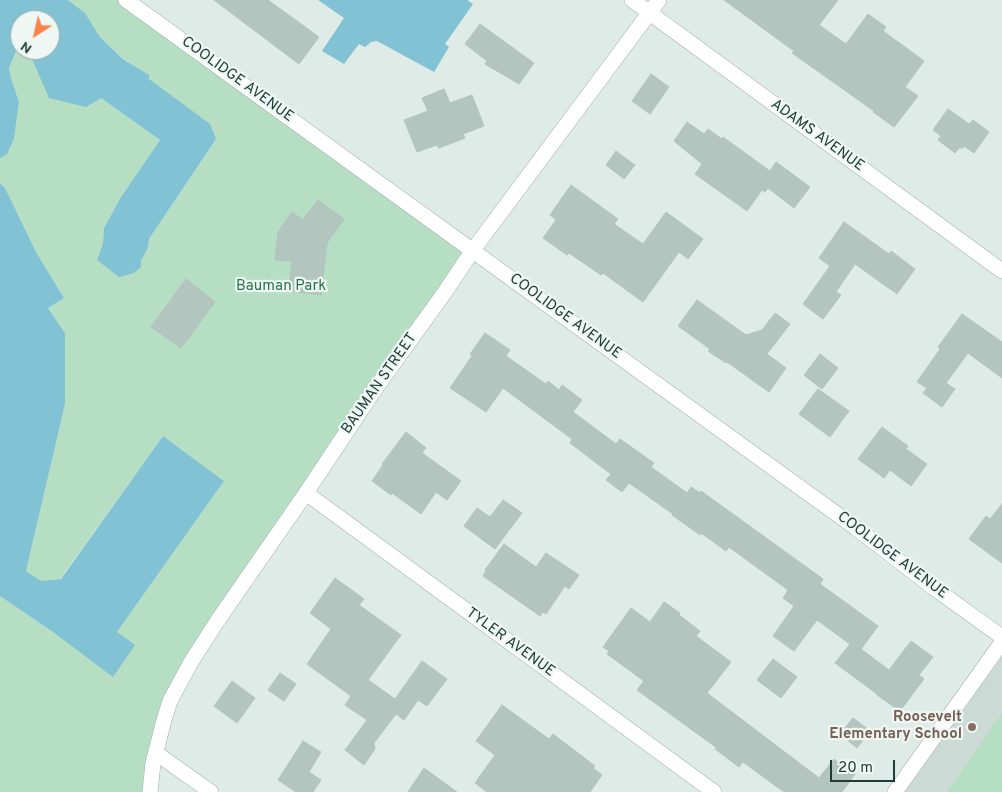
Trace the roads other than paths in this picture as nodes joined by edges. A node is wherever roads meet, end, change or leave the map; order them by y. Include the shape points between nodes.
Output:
1 (126, 0) edge
2 (632, 0) edge
3 (659, 0) edge
4 (649, 13) junction
5 (473, 250) junction
6 (1002, 271) edge
7 (306, 493) junction
8 (1002, 637) edge
9 (1002, 642) edge
10 (156, 753) junction
11 (150, 792) edge
12 (211, 792) edge
13 (714, 792) edge
14 (895, 792) edge

1 - 5 street, COOLIDGE AVENUE
2 - 4 street, ADAMS AVENUE
3 - 4 street, BAUMAN STREET
4 - 5 street, BAUMAN STREET
4 - 6 street, ADAMS AVENUE
5 - 7 street, BAUMAN STREET via 375,388
5 - 8 street, COOLIDGE AVENUE
7 - 10 street, BAUMAN STREET via 191,662 170,701
7 - 13 street, TYLER AVENUE
9 - 14 street
10 - 11 street, BAUMAN STREET
10 - 12 street

